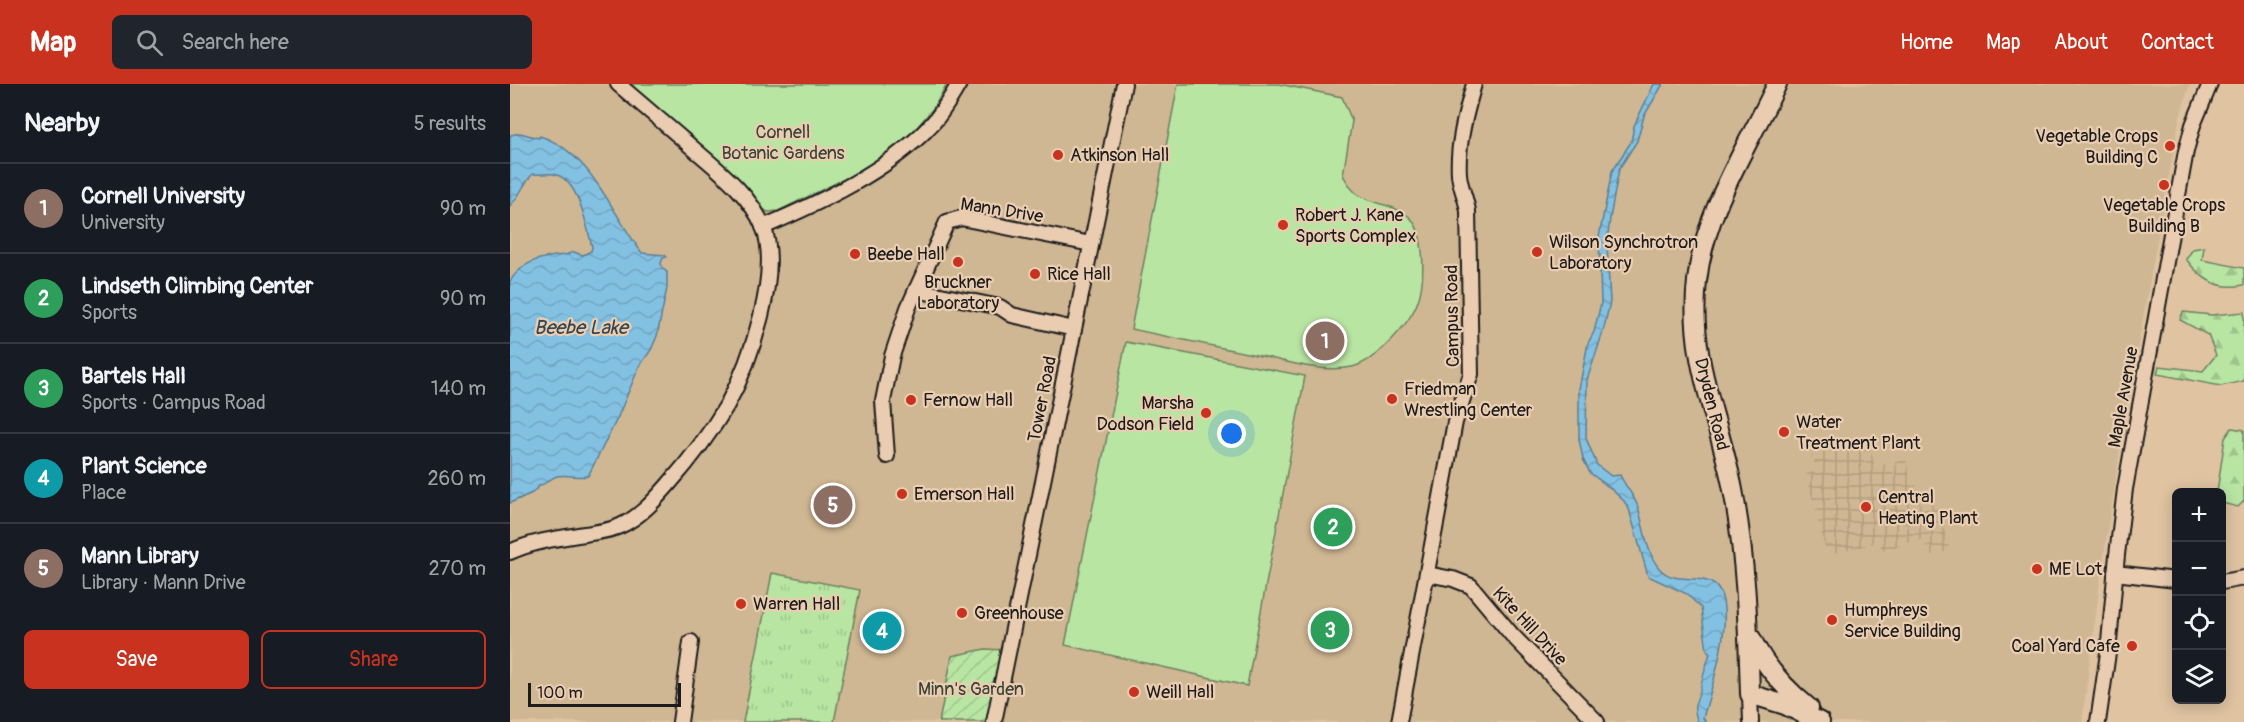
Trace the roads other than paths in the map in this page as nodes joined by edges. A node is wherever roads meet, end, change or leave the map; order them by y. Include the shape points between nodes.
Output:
1 (618, 84) edge
2 (959, 84) edge
3 (1124, 84) edge
4 (1474, 84) edge
5 (1777, 84) edge
6 (2210, 84) edge
7 (763, 227) junction
8 (1091, 244) junction
9 (916, 291) junction
10 (1074, 329) junction
11 (887, 456) dead end
12 (510, 552) edge
13 (2115, 573) junction
14 (1427, 574) junction
15 (2244, 578) edge
16 (2172, 580) edge
17 (2226, 581) edge
18 (1748, 631) junction
19 (691, 642) dead end
20 (1750, 694) junction
21 (1751, 720) edge
22 (680, 722) edge
23 (994, 722) edge
24 (1399, 722) edge
25 (1597, 722) edge
26 (1820, 722) edge
27 (1826, 722) edge
28 (2098, 722) edge

1 - 7 street via 726,177
2 - 7 street via 930,127 893,157 837,192
3 - 8 street, Tower Road
4 - 14 street, Campus Road via 1459,169 1468,211 1471,374 1455,422
5 - 18 main road, Dryden Road via 1709,224 1695,310 1701,368 1736,506
6 - 13 street, Maple Avenue via 2193,125 2173,220 2125,489
7 - 12 street via 768,285 759,324 728,402 688,462 651,504 621,526
8 - 9 street, Mann Drive via 961,218 947,222
8 - 10 street, Tower Road
9 - 10 street via 1000,307 1012,315
9 - 11 street, Mann Drive via 899,332 883,401
10 - 23 street, Tower Road
13 - 16 street
13 - 28 street, Maple Avenue
14 - 24 street, Campus Road
14 - 25 street, Kite Hill Drive via 1471,586 1512,635
15 - 17 street
18 - 20 main road, Dryden Road
18 - 27 main road, Dryden Road via 1779,682
19 - 22 street
20 - 21 street
20 - 26 main road

